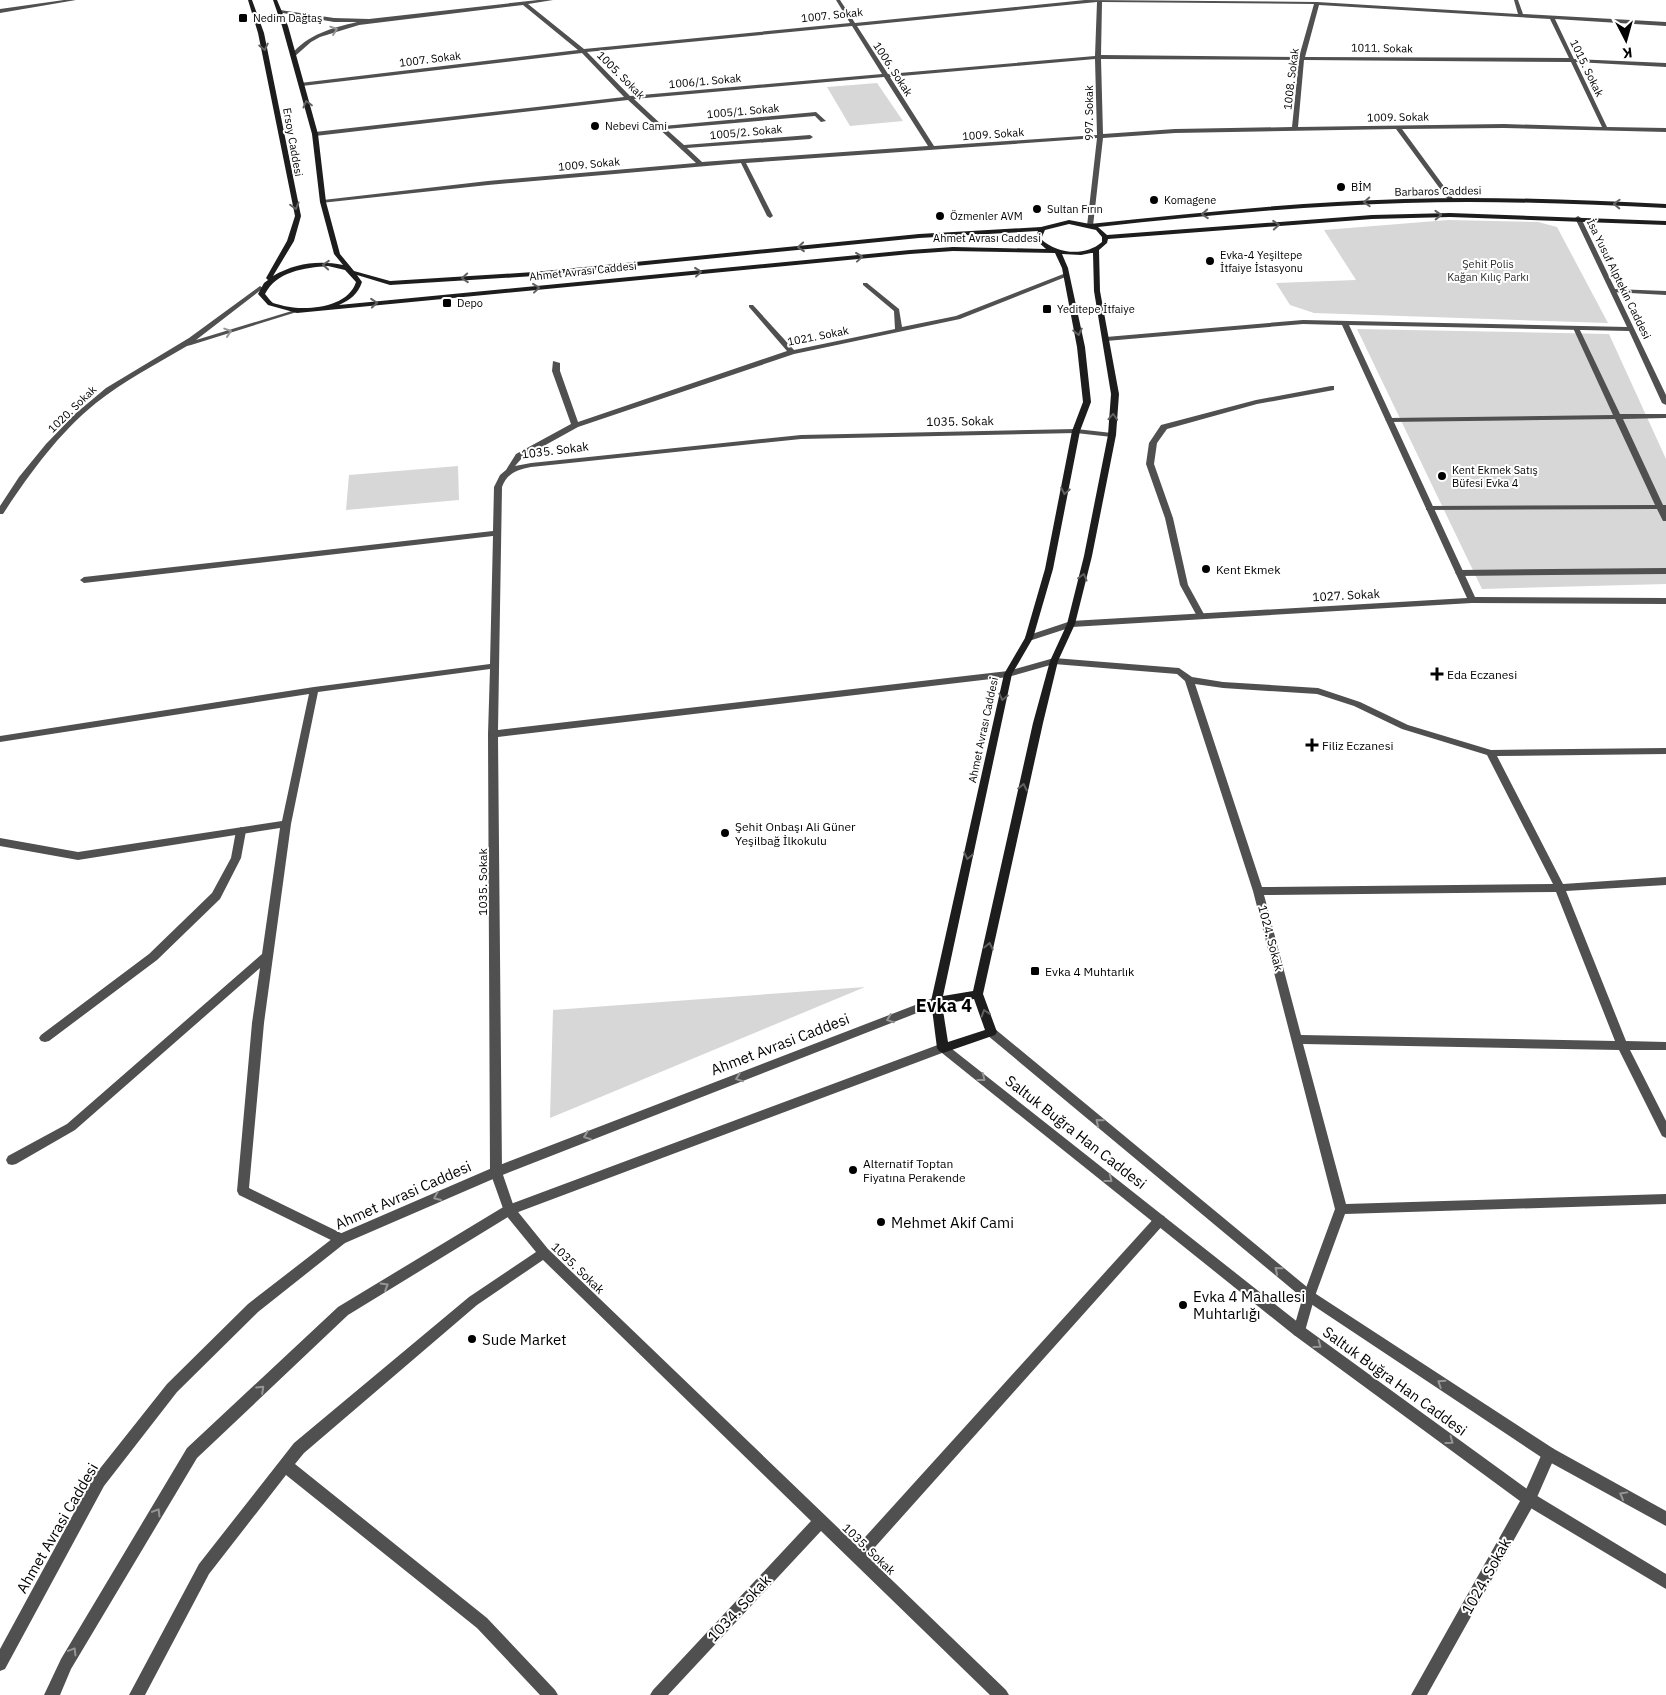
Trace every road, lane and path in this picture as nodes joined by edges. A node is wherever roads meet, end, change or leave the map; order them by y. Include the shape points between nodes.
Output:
1 (74, 0) edge
2 (250, 0) edge
3 (275, 0) edge
4 (552, 0) edge
5 (838, 0) edge
6 (1100, 0) edge
7 (1516, 0) edge
8 (524, 3) junction
9 (1317, 3) junction
10 (0, 11) edge
11 (280, 12) junction
12 (1522, 15) junction
13 (1552, 17) junction
14 (369, 21) junction
15 (853, 23) junction
16 (1666, 24) edge
17 (583, 51) junction
18 (294, 55) junction
19 (1098, 57) junction
20 (1302, 57) junction
21 (1572, 60) junction
22 (1666, 65) edge
23 (886, 75) junction
24 (302, 84) junction
25 (630, 98) junction
26 (823, 121) dead end
27 (1397, 126) junction
28 (662, 128) junction
29 (1605, 128) junction
30 (1295, 129) junction
31 (1666, 130) edge
32 (315, 134) junction
33 (1100, 136) junction
34 (810, 137) dead end
35 (684, 147) junction
36 (932, 148) junction
37 (742, 162) junction
38 (701, 164) junction
39 (1451, 200) junction
40 (323, 202) junction
41 (1666, 206) edge
42 (770, 216) dead end
43 (1578, 218) junction
44 (1666, 222) edge
45 (1090, 226) junction
46 (1042, 229) junction
47 (1105, 237) junction
48 (1096, 250) junction
49 (1057, 251) junction
50 (352, 272) junction
51 (1066, 275) junction
52 (865, 284) dead end
53 (263, 285) junction
54 (1614, 291) junction
55 (1666, 293) edge
56 (751, 306) dead end
57 (325, 307) junction
58 (296, 310) junction
59 (1345, 323) junction
60 (1576, 328) junction
61 (1631, 329) junction
62 (899, 330) junction
63 (1106, 339) junction
64 (181, 346) junction
65 (792, 352) junction
66 (556, 363) dead end
67 (1654, 381) junction
68 (1666, 382) edge
69 (1331, 388) dead end
70 (1666, 404) edge
71 (1618, 415) junction
72 (1666, 416) edge
73 (1389, 420) junction
74 (575, 425) junction
75 (1076, 431) junction
76 (1112, 436) junction
77 (509, 470) junction
78 (1663, 507) edge
79 (1429, 508) junction
80 (0, 512) edge
81 (1666, 519) edge
82 (496, 533) junction
83 (1666, 571) edge
84 (1459, 572) junction
85 (84, 580) dead end
86 (1472, 600) junction
87 (1666, 601) edge
88 (1201, 616) junction
89 (1071, 624) junction
90 (1030, 638) junction
91 (1054, 661) junction
92 (494, 666) junction
93 (1008, 674) junction
94 (1189, 680) junction
95 (314, 690) junction
96 (493, 734) junction
97 (0, 739) edge
98 (1666, 751) edge
99 (1491, 753) junction
100 (286, 824) junction
101 (241, 831) junction
102 (0, 842) edge
103 (1666, 881) edge
104 (1560, 888) junction
105 (1258, 891) junction
106 (268, 954) junction
107 (978, 994) junction
108 (936, 1001) junction
109 (991, 1032) junction
110 (45, 1038) dead end
111 (1298, 1039) junction
112 (1623, 1046) junction
113 (1666, 1046) edge
114 (943, 1048) junction
115 (1666, 1133) edge
116 (12, 1160) dead end
117 (496, 1172) junction
118 (1666, 1199) edge
119 (1341, 1209) junction
120 (509, 1210) junction
121 (1160, 1220) junction
122 (341, 1239) junction
123 (544, 1253) junction
124 (1308, 1296) junction
125 (1299, 1331) junction
126 (1549, 1454) junction
127 (285, 1465) junction
128 (1529, 1499) junction
129 (1666, 1519) edge
130 (821, 1521) junction
131 (858, 1556) junction
132 (1666, 1582) edge
133 (0, 1664) edge
134 (52, 1695) edge
135 (137, 1695) edge
136 (550, 1695) edge
137 (658, 1695) edge
138 (1001, 1695) edge
139 (1419, 1695) edge

1 - 10 street
2 -> 53 main road, Ersoy Caddesi via 261,33 298,216 282,259
3 - 11 main road, Ersoy Caddesi
4 - 8 street
5 - 15 street, 1006. Sokak
6 - 9 street, 1007. Sokak
6 - 15 street, 1007. Sokak
6 - 19 street, 997. Sokak
7 - 12 street
8 - 14 street
8 - 17 street, 1005. Sokak
9 - 12 street, 1007. Sokak
9 - 20 street, 1008. Sokak
11 - 14 street via 334,20
11 - 18 main road, Ersoy Caddesi
12 - 13 street, 1007. Sokak
13 - 16 street, 1007. Sokak
13 - 21 street, 1015. Sokak
18 -> 14 street via 317,36
15 - 17 street, 1007. Sokak
15 - 23 street, 1006. Sokak
17 - 24 street, 1007. Sokak
17 - 25 street, 1005. Sokak
18 - 24 main road, Ersoy Caddesi
19 - 20 street, 1011. Sokak
19 - 23 street, 1006/1. Sokak
19 - 33 street, 997. Sokak
20 - 21 street, 1011. Sokak
20 - 30 street, 1008. Sokak
21 - 22 street, 1011. Sokak
21 - 29 street, 1015. Sokak
23 - 25 street, 1006/1. Sokak
23 - 36 street, 1006. Sokak
32 -> 24 main road, Ersoy Caddesi
25 - 28 street, 1005. Sokak
25 - 32 street, 1006/1. Sokak
26 - 28 street, 1005/1. Sokak via 816,114
27 - 29 street, 1009. Sokak
27 - 30 street, 1009. Sokak
27 - 39 street
28 - 35 street, 1005. Sokak
29 - 31 street, 1009. Sokak
30 - 33 street, 1009. Sokak
32 - 40 main road, Ersoy Caddesi
33 - 36 street, 1009. Sokak
33 - 45 street, 997. Sokak
34 - 35 street, 1005/2. Sokak
35 - 38 street, 1005. Sokak
36 - 37 street, 1009. Sokak
37 - 38 street, 1009. Sokak
37 - 42 street
38 - 40 street, 1009. Sokak
41 -> 39 main road, Barbaros Caddesi
39 -> 45 main road, Barbaros Caddesi via 1320,205
40 - 50 main road, Ersoy Caddesi via 337,254
43 - 44 main road, Barbaros Caddesi
47 -> 43 main road, Barbaros Caddesi via 1372,217
43 - 54 street, İsa Yusuf Alptekin Caddesi
45 - 46 main road, Barbaros Caddesi via 1058,223
45 - 47 main road
46 - 49 main road via 1038,239
46 -> 50 main road, Ahmet Avrası Caddesi via 919,236 534,274 429,281 390,283
47 - 48 main road via 1102,246
48 - 49 main road via 1078,253
48 - 63 main road via 1096,291
49 - 51 main road, Ahmet Avrası Caddesi
57 -> 49 main road, Ahmet Avrası Caddesi via 910,252 961,249
50 -> 53 main road, Ahmet Avrası Caddesi via 334,266 308,266 283,272
50 - 57 main road, Ahmet Avrası Caddesi via 359,282 358,288 346,299
51 - 62 street, 1021. Sokak via 958,318
51 -> 75 main road, Ahmet Avrası Caddesi via 1081,347 1087,402
52 - 62 street via 898,310
53 - 58 main road, Ahmet Avrası Caddesi via 262,298 275,306
53 - 64 street, 1020. Sokak
54 - 55 street
54 - 61 street, İsa Yusuf Alptekin Caddesi
56 - 65 street
57 - 58 main road, Ahmet Avrası Caddesi
64 -> 58 street, 1020. Sokak
59 - 60 street
59 - 63 street via 1303,322
59 - 73 street
60 - 61 street
60 - 71 street
61 - 67 street, İsa Yusuf Alptekin Caddesi
62 - 65 street, 1021. Sokak
76 -> 63 main road via 1115,394
64 - 80 street, 1020. Sokak via 107,391 72,422 13,490
65 - 74 street, 1021. Sokak
66 - 74 street
67 - 68 street
67 - 70 street, İsa Yusuf Alptekin Caddesi
69 - 88 street via 1256,402 1164,426 1153,443 1150,464 1169,518 1184,585
71 - 72 street
71 - 73 street
71 - 78 street
73 - 79 street
74 - 77 street, 1021. Sokak via 519,456
75 - 76 street, 1035. Sokak
75 - 77 street, 1035. Sokak via 801,437
75 -> 90 main road, Ahmet Avrası Caddesi via 1049,569
89 -> 76 main road
77 - 82 street, 1035. Sokak via 500,478
78 - 79 street
78 - 81 street
79 - 84 street
82 - 85 street
82 - 92 street, 1035. Sokak
83 - 84 street
84 - 86 street
86 - 87 street, 1027. Sokak
86 - 88 street, 1027. Sokak
88 - 89 street, 1027. Sokak
89 - 90 street, 1027. Sokak
89 - 91 main road
90 - 93 main road, Ahmet Avrası Caddesi
91 - 93 street
91 - 94 street via 1179,671
107 -> 91 main road
92 - 95 street
92 - 96 street, 1035. Sokak
93 - 96 street
93 -> 108 main road, Ahmet Avrası Caddesi
94 - 99 street via 1318,691 1357,704 1405,727
94 - 105 street, 1024. Sokak
95 - 97 street
95 - 100 street
96 - 117 street, 1035. Sokak
98 - 99 street
99 - 104 street
100 - 101 street
100 - 106 street
101 - 102 street via 78,856
101 - 110 street via 236,858 216,896 153,957
103 - 104 street
104 - 105 street
104 - 112 street
105 - 111 street, 1024. Sokak
106 - 116 street via 71,1127
106 - 122 street via 242,1191
107 - 108 main road
109 -> 107 main road
108 - 114 main road
108 -> 117 street, Ahmet Avrasi Caddesi
109 - 114 main road
124 -> 109 street, Saltuk Buğra Han Caddesi
111 - 112 street
111 - 119 street, 1024. Sokak
112 - 113 street
112 - 115 street
114 - 120 street
114 -> 121 street, Saltuk Buğra Han Caddesi
117 - 120 street, 1035. Sokak
117 -> 122 street, Ahmet Avrasi Caddesi
118 - 119 street
119 - 124 street
120 - 123 street, 1035. Sokak
134 -> 120 street via 66,1664 192,1453 343,1311
121 - 125 street, Saltuk Buğra Han Caddesi
121 - 131 street
122 - 133 street, Ahmet Avrasi Caddesi via 253,1308 172,1388 99,1481
123 - 127 street via 473,1301 299,1448
123 - 130 street, 1035. Sokak
124 - 125 street
126 -> 124 street, Saltuk Buğra Han Caddesi
125 -> 128 street, Saltuk Buğra Han Caddesi
126 - 128 street, 1024. Sokak
129 -> 126 street, Saltuk Buğra Han Caddesi
127 - 135 street via 204,1569
127 - 136 street via 482,1623
128 - 132 street, Saltuk Buğra Han Caddesi
128 - 139 street, 1024. Sokak
130 - 131 street, 1035. Sokak
130 - 137 street, 1034. Sokak
131 - 138 street, 1035. Sokak

